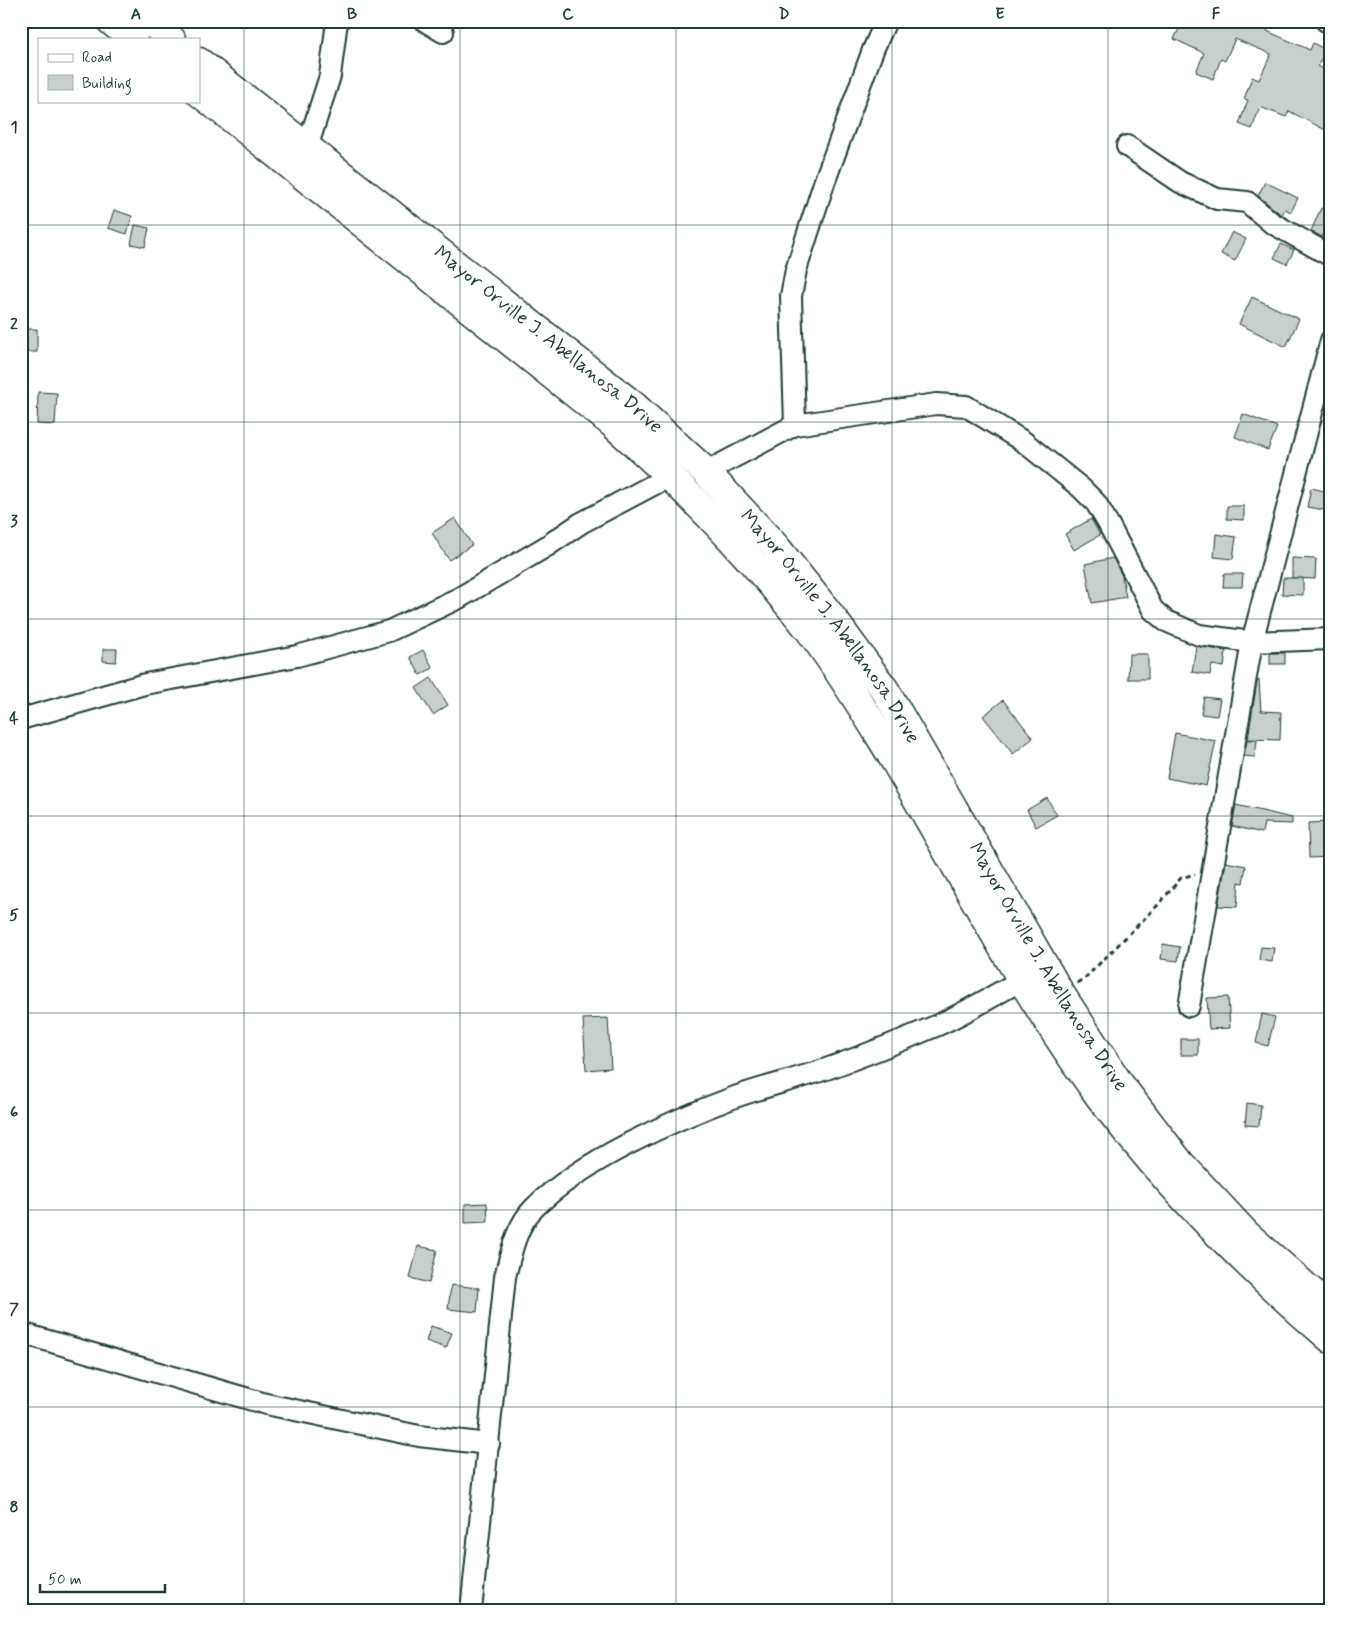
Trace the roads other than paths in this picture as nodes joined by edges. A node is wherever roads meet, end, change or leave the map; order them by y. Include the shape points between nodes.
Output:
1 (111, 21) edge
2 (150, 21) edge
3 (337, 21) edge
4 (425, 21) edge
5 (886, 21) edge
6 (1326, 21) edge
7 (1331, 23) edge
8 (443, 32) dead end
9 (132, 38) edge
10 (170, 38) edge
11 (200, 63) edge
12 (200, 93) edge
13 (1127, 146) dead end
14 (307, 148) junction
15 (1331, 256) edge
16 (514, 328) junction
17 (1331, 340) edge
18 (795, 424) junction
19 (706, 472) junction
20 (672, 475) junction
21 (1331, 639) edge
22 (1252, 642) junction
23 (885, 690) junction
24 (860, 704) junction
25 (21, 718) edge
26 (1022, 980) junction
27 (1188, 1006) dead end
28 (1331, 1309) edge
29 (21, 1333) edge
30 (1331, 1339) edge
31 (489, 1444) junction
32 (470, 1611) edge

1 - 9 main road
2 - 10 main road
3 - 14 street via 330,76
4 - 8 street
5 - 18 street via 824,183 796,270 791,296
6 - 7 street
11 - 14 main road, Mayor Orville J. Abellanosa Drive
12 - 16 main road, Mayor Orville J. Abellanosa Drive
13 - 15 street via 1180,182 1217,199 1247,202 1272,223
14 - 16 main road, Mayor Orville J. Abellanosa Drive
16 - 19 main road, Mayor Orville J. Abellanosa Drive via 634,406
16 - 20 main road, Mayor Orville J. Abellanosa Drive via 612,423
17 - 22 street
18 - 19 street
18 - 22 street via 936,404 966,406 1051,462 1096,503 1153,610 1166,621 1199,635
19 - 23 main road, Mayor Orville J. Abellanosa Drive via 781,554
20 - 24 main road, Mayor Orville J. Abellanosa Drive via 750,559 809,630
20 - 25 street via 581,523 459,598 389,631 297,656 145,684
21 - 22 street
22 - 27 street
23 - 24 main road
23 - 28 main road, Mayor Orville J. Abellanosa Drive via 1060,993 1118,1082 1180,1163 1246,1234
24 - 26 main road, Mayor Orville J. Abellanosa Drive
26 - 30 main road, Mayor Orville J. Abellanosa Drive via 1099,1096 1167,1181 1232,1249
26 - 31 street via 939,1024 828,1068 735,1097 673,1124 582,1170 558,1186 532,1209 512,1248 505,1277
29 - 31 street via 266,1404 419,1436
31 - 32 street

